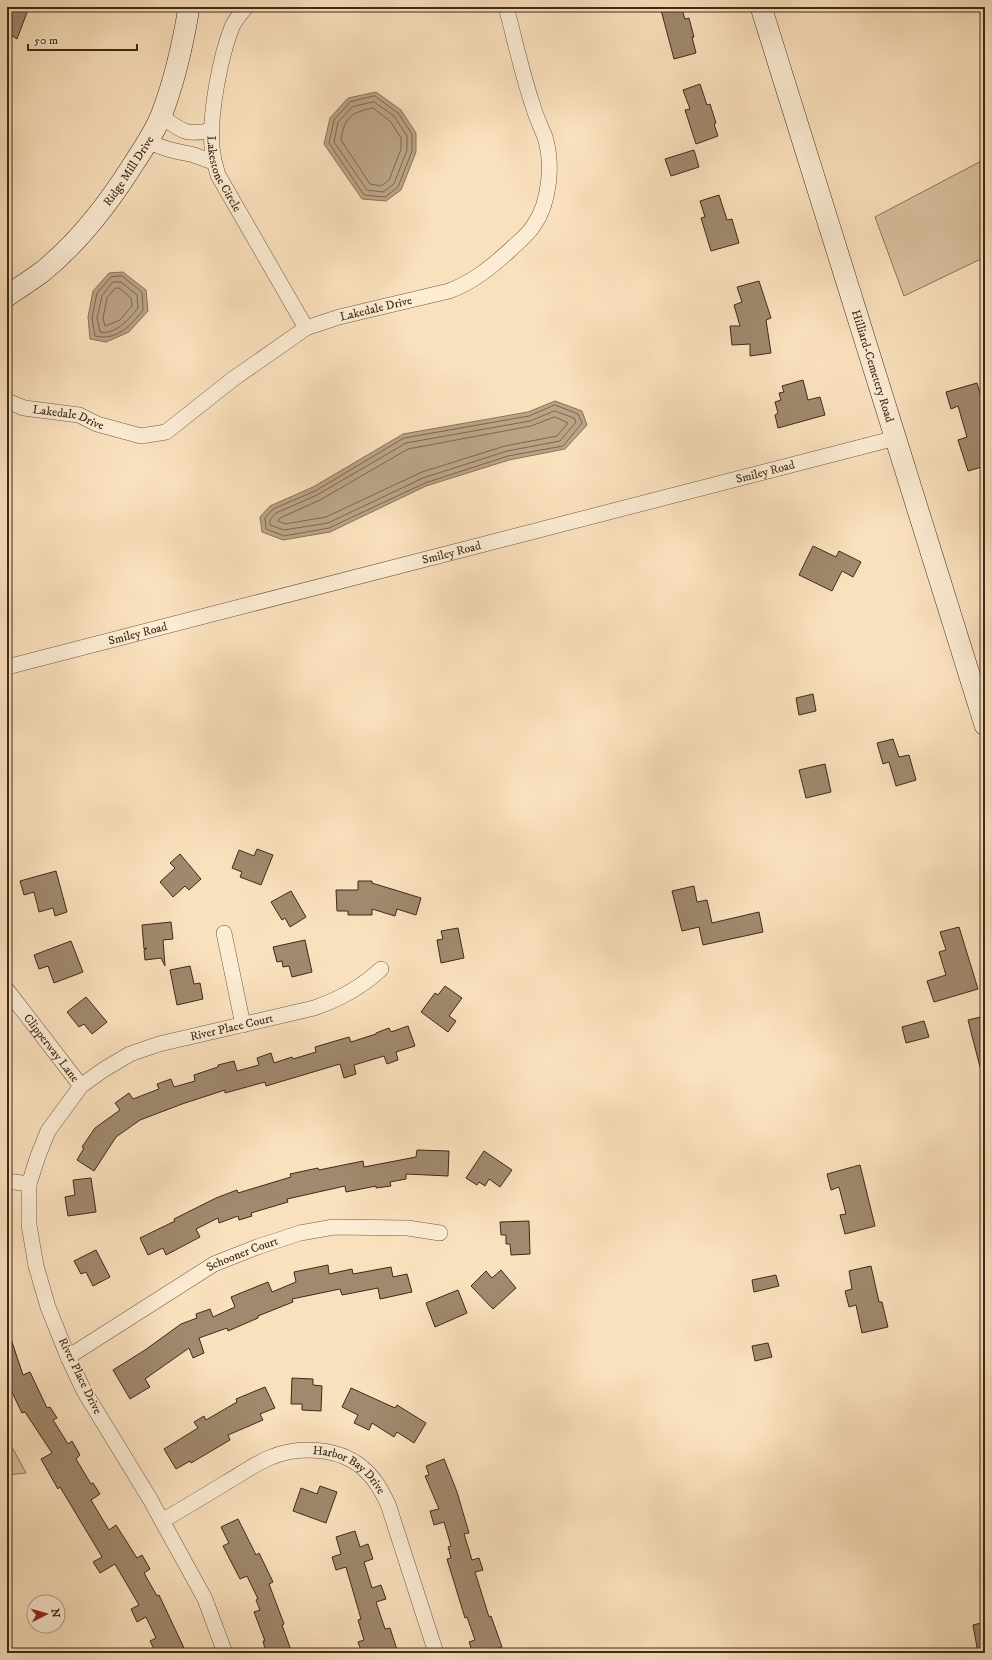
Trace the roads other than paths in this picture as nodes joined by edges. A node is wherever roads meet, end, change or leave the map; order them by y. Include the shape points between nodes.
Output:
1 (189, 7) edge
2 (246, 7) edge
3 (506, 7) edge
4 (761, 7) edge
5 (161, 116) junction
6 (212, 130) junction
7 (148, 141) junction
8 (214, 162) junction
9 (7, 296) edge
10 (306, 328) junction
11 (7, 401) edge
12 (896, 438) junction
13 (7, 667) edge
14 (985, 725) edge
15 (224, 933) dead end
16 (381, 969) dead end
17 (7, 990) edge
18 (243, 1025) junction
19 (81, 1086) junction
20 (7, 1181) edge
21 (29, 1184) junction
22 (440, 1233) dead end
23 (68, 1357) junction
24 (162, 1521) junction
25 (225, 1653) edge
26 (436, 1653) edge

1 - 5 main road, Ridge Mill Drive via 182,51
2 - 6 street, Lakestone Circle via 232,26 224,53 217,82
3 - 10 street, Lakedale Drive via 549,158 550,172 542,211 535,224 530,232 491,268 465,285
4 - 12 main road, Hilliard-Cemetery Road
5 - 6 street via 184,132 197,134
5 - 7 main road, Ridge Mill Drive
6 - 8 street, Lakestone Circle
7 - 8 street via 179,153 191,154
7 - 9 main road, Ridge Mill Drive via 104,207 71,246 42,272
8 - 10 street, Lakestone Circle via 218,175
10 - 11 street, Lakedale Drive via 233,379 166,432 141,436 97,424 80,416 24,408
12 - 13 street, Smiley Road
12 - 14 main road, Hilliard-Cemetery Road
15 - 18 street
16 - 18 street, River Place Court via 368,982 338,1000
17 - 19 street, Clipperway Lane
18 - 19 street, River Place Court via 159,1044 130,1054
19 - 21 street, River Place Drive via 48,1131
20 - 21 street
21 - 23 street, River Place Drive via 29,1225 36,1266 48,1307
22 - 23 street, Schooner Court via 408,1228 334,1227 300,1233 258,1246 214,1264
23 - 24 street, River Place Drive via 84,1391
24 - 25 street, River Place Drive via 205,1598
24 - 26 street, Harbor Bay Drive via 269,1458 293,1451 317,1450 352,1461 366,1470 388,1504

